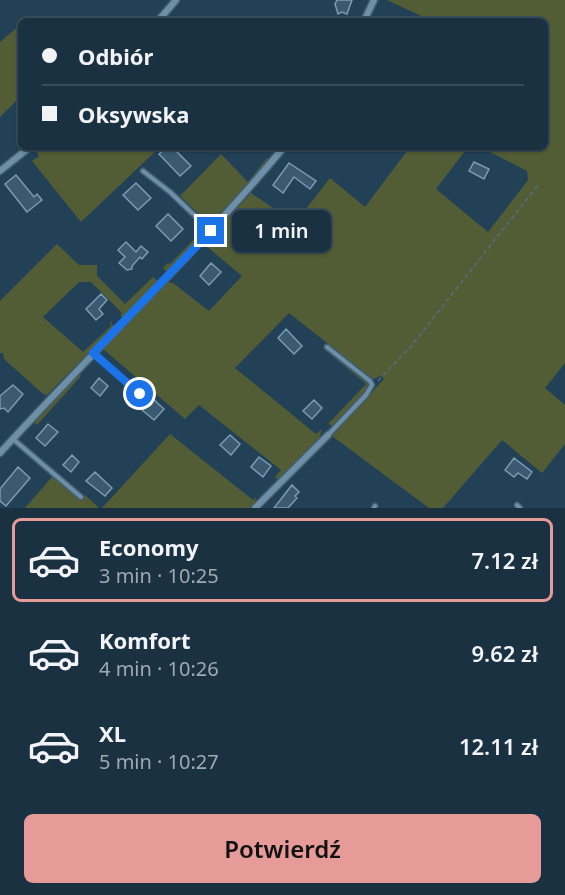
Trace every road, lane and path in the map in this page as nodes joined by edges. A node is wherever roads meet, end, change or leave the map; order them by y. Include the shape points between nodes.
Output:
1 (176, 0) edge
2 (374, 0) edge
3 (161, 18) edge
4 (365, 18) edge
5 (26, 150) edge
6 (281, 150) edge
7 (0, 171) edge
8 (143, 171) dead end
9 (538, 185) dead end
10 (211, 231) junction
11 (327, 347) dead end
12 (93, 353) junction
13 (372, 385) junction
14 (140, 394) dead end
15 (328, 435) joint
16 (13, 439) junction
17 (0, 453) edge
18 (81, 497) dead end
19 (255, 508) edge

1 - 3 street
2 - 4 street
5 - 7 street
6 - 10 street
8 - 10 lane
9 - 13 path via 413,344
10 - 12 street
11 - 13 lane
12 - 14 lane
12 - 16 street
13 - 15 lane
15 - 19 street
16 - 17 street
16 - 18 lane

